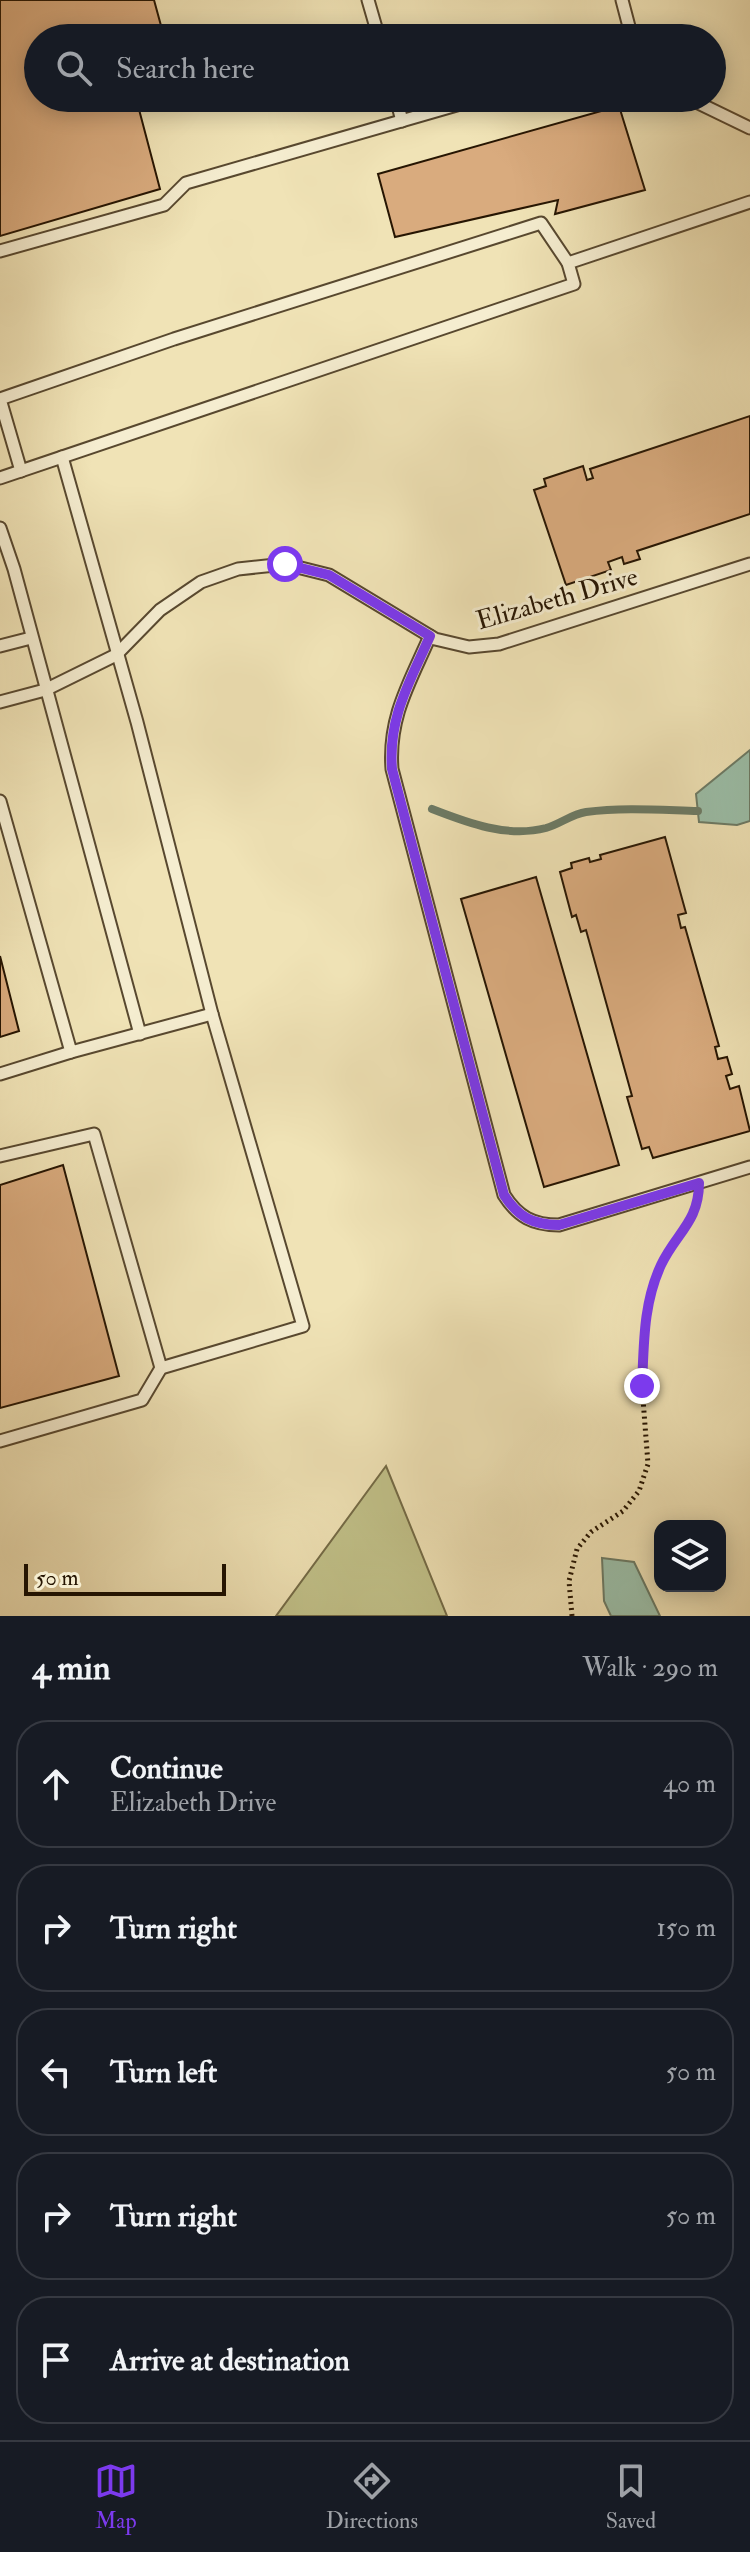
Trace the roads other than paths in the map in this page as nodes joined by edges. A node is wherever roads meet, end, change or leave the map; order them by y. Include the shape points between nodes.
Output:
1 (368, 0) edge
2 (622, 0) edge
3 (375, 24) edge
4 (628, 24) edge
5 (400, 112) edge
6 (433, 112) edge
7 (717, 112) edge
8 (402, 121) junction
9 (750, 128) edge
10 (750, 202) edge
11 (0, 251) edge
12 (568, 263) junction
13 (62, 457) junction
14 (21, 471) junction
15 (0, 478) edge
16 (0, 528) edge
17 (750, 564) edge
18 (430, 636) junction
19 (31, 638) junction
20 (0, 646) edge
21 (116, 655) junction
22 (45, 690) junction
23 (0, 702) edge
24 (0, 801) edge
25 (212, 1014) junction
26 (140, 1034) junction
27 (71, 1052) junction
28 (0, 1074) edge
29 (0, 1156) edge
30 (750, 1167) edge
31 (161, 1368) junction
32 (0, 1441) edge

1 - 3 lane
2 - 4 lane
5 - 8 lane
6 - 8 lane
7 - 9 lane
8 - 11 lane via 186,183 164,205
10 - 12 lane
12 - 13 lane via 574,284
12 - 14 lane via 541,223 0,399
13 - 14 lane
13 - 21 lane
14 - 15 lane
16 - 19 lane
17 - 18 lane, Elizabeth Drive via 499,644 469,647
18 - 21 lane, Elizabeth Drive via 329,575 285,564 238,569 201,582 160,610
18 - 30 lane via 394,719 392,769 504,1195 527,1219 559,1225
19 - 20 lane
19 - 22 lane
21 - 22 lane, Elizabeth Drive
21 - 25 lane
22 - 23 lane, Elizabeth Drive
22 - 26 lane
24 - 27 lane
25 - 26 lane
25 - 31 lane via 303,1326
26 - 27 lane
27 - 28 lane
29 - 31 lane via 94,1134
31 - 32 lane via 142,1400

